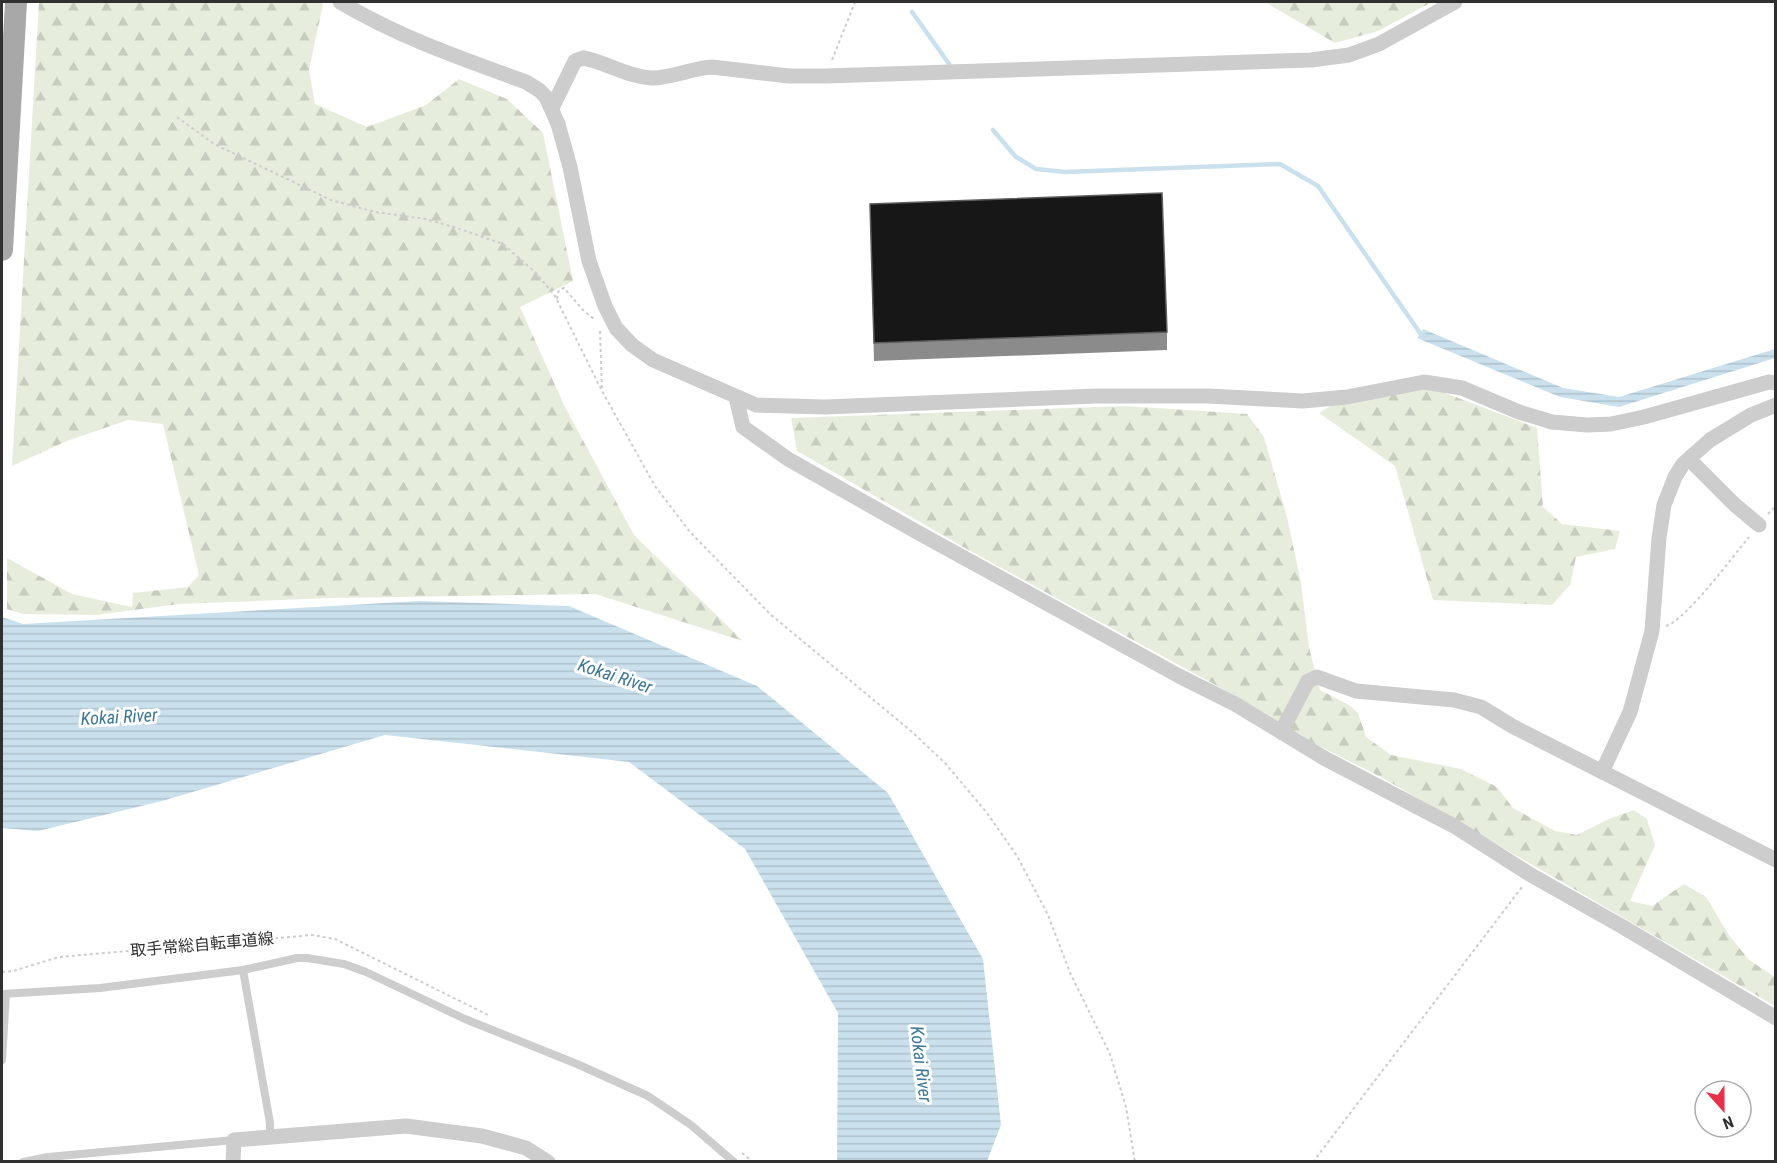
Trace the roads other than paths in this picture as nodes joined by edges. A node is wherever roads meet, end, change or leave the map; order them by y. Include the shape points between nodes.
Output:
1 (16, 2) edge
2 (340, 2) edge
3 (1455, 2) edge
4 (552, 108) junction
5 (2, 250) edge
6 (1776, 382) edge
7 (736, 397) junction
8 (1776, 405) edge
9 (1689, 459) junction
10 (1759, 525) road end
11 (1281, 732) junction
12 (1602, 772) junction
13 (1776, 860) edge
14 (243, 970) junction
15 (4, 994) edge
16 (1776, 1018) edge
17 (2, 1060) edge
18 (270, 1137) junction
19 (234, 1140) junction
20 (23, 1161) edge
21 (233, 1161) edge
22 (548, 1161) edge
23 (734, 1161) edge

1 - 5 main road
2 - 4 street via 427,47 526,82 539,90
3 - 4 street via 1366,49 1311,60 826,76 712,67 653,78 583,58 575,62
4 - 7 street via 570,167 589,261 616,328 653,360
6 - 7 street via 1644,417 1587,425 1552,422 1462,388 1424,382 1303,401 1097,396 789,407 756,405
7 - 11 street via 743,427 788,459
8 - 9 street via 1710,440
9 - 10 street
9 - 12 street via 1675,477 1664,505 1652,631 1630,712
11 - 12 street via 1308,681 1317,677 1356,691 1481,706
11 - 16 street via 1454,826
12 - 13 street
14 - 15 lane via 100,988
14 - 18 lane
14 - 23 lane via 307,958 366,972 465,1019 648,1096 692,1125
15 - 17 lane
18 - 19 street
18 - 22 street via 406,1126 482,1136 526,1148
19 - 20 lane
19 - 21 street

